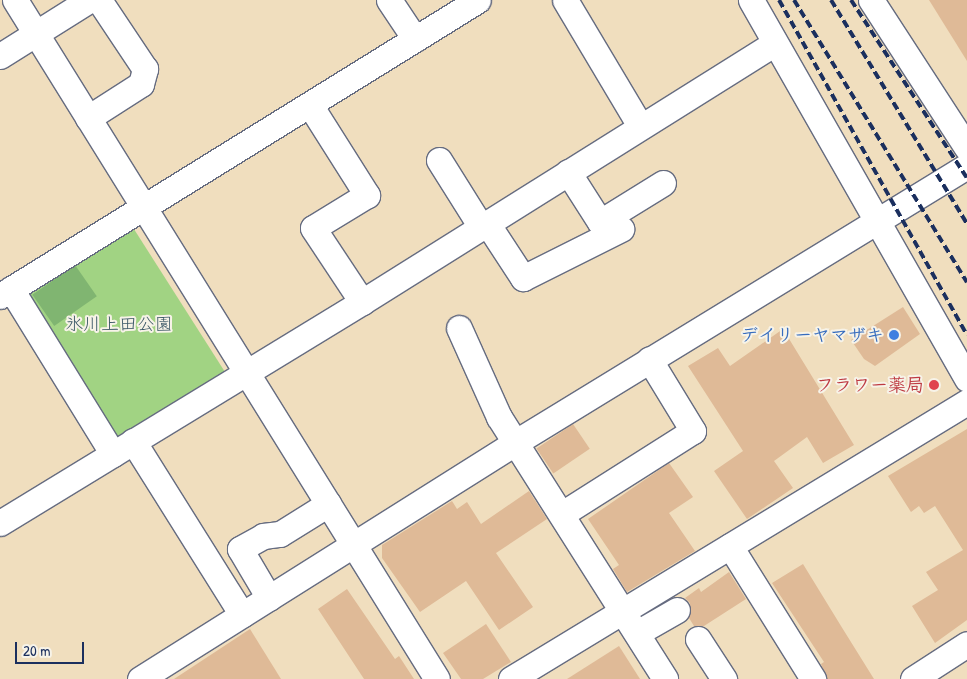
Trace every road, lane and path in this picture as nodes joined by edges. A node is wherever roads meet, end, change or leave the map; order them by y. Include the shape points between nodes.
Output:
1 (15, 0) edge
2 (89, 0) edge
3 (99, 0) edge
4 (390, 0) edge
5 (478, 0) edge
6 (565, 0) edge
7 (751, 0) edge
8 (871, 0) edge
9 (36, 33) junction
10 (415, 39) junction
11 (775, 43) junction
12 (0, 56) edge
13 (310, 105) junction
14 (88, 118) junction
15 (640, 126) junction
16 (967, 148) edge
17 (439, 160) dead end
18 (967, 166) edge
19 (568, 172) junction
20 (662, 183) dead end
21 (144, 208) junction
22 (876, 219) junction
23 (484, 225) junction
24 (621, 229) dead end
25 (5, 292) edge
26 (362, 302) junction
27 (459, 328) dead end
28 (650, 359) junction
29 (244, 373) junction
30 (967, 379) edge
31 (967, 402) edge
32 (516, 442) junction
33 (123, 448) junction
34 (328, 504) junction
35 (562, 514) junction
36 (0, 523) edge
37 (354, 544) junction
38 (730, 546) junction
39 (269, 598) junction
40 (676, 610) dead end
41 (623, 612) junction
42 (242, 615) junction
43 (637, 633) junction
44 (698, 639) dead end
45 (967, 644) edge
46 (946, 670) edge
47 (716, 676) edge
48 (140, 679) edge
49 (436, 679) edge
50 (511, 679) edge
51 (665, 679) edge
52 (813, 679) edge
53 (912, 679) edge

1 - 9 street
2 - 9 street
3 - 14 street via 145,69 141,84
4 - 10 street
5 - 10 street
6 - 15 street
7 - 11 street
8 - 16 street
9 - 12 street
9 - 14 street
10 - 13 street
11 - 15 street
11 - 22 street
13 - 21 street
13 - 26 street via 367,195 313,228
14 - 21 street
15 - 19 street
17 - 23 street
18 - 22 street
19 - 20 street via 600,222
19 - 23 street
21 - 25 street
21 - 29 street
22 - 28 street
22 - 30 street
23 - 24 street via 523,278
23 - 26 street
25 - 33 street
26 - 29 street
27 - 32 street via 499,417
28 - 32 street
28 - 35 street via 693,431
29 - 33 street
29 - 34 street
31 - 38 street
32 - 35 street
32 - 37 street
33 - 36 street
33 - 42 street
34 - 37 street
34 - 39 street via 280,534 263,536 240,549
35 - 41 street
37 - 39 street
37 - 49 street
38 - 41 street
38 - 52 street
39 - 42 street
40 - 43 street
41 - 43 street
41 - 50 street
42 - 48 street
43 - 51 street
44 - 47 street
45 - 46 street
46 - 53 street

